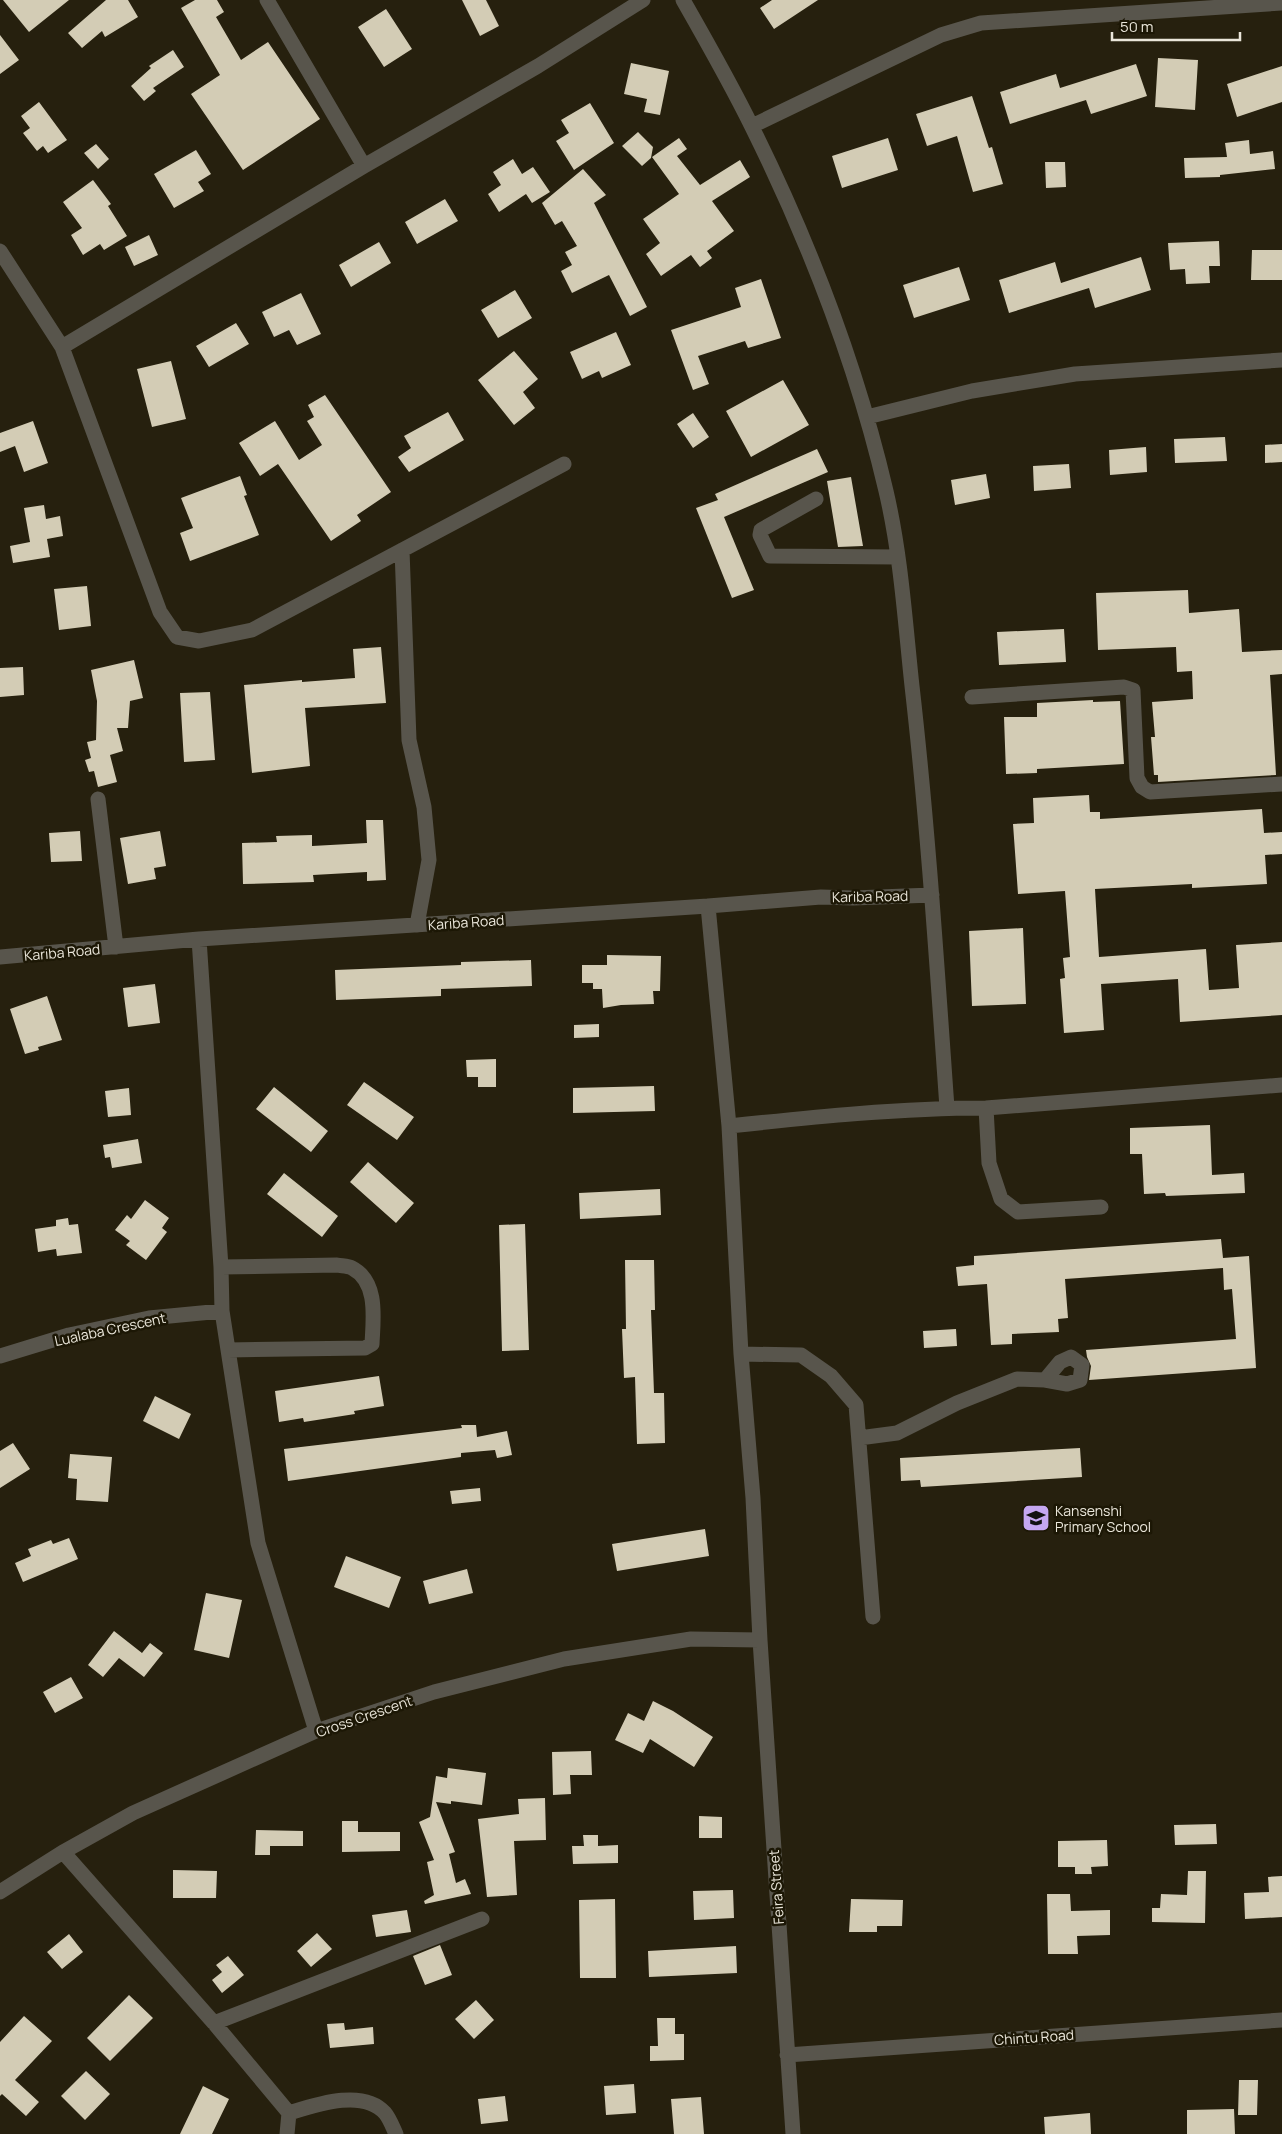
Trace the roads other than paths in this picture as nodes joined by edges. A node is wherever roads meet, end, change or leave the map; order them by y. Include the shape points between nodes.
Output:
1 (266, 0) edge
2 (642, 0) edge
3 (683, 0) edge
4 (1282, 3) edge
5 (752, 126) junction
6 (364, 166) junction
7 (0, 251) edge
8 (62, 347) junction
9 (1282, 360) edge
10 (867, 417) junction
11 (564, 464) dead end
12 (816, 499) dead end
13 (402, 550) junction
14 (898, 557) junction
15 (972, 697) dead end
16 (1282, 784) edge
17 (98, 799) dead end
18 (932, 895) junction
19 (708, 906) junction
20 (417, 926) junction
21 (199, 939) junction
22 (116, 947) junction
23 (0, 957) edge
24 (1282, 1085) edge
25 (947, 1108) junction
26 (986, 1108) junction
27 (729, 1126) junction
28 (1101, 1207) dead end
29 (221, 1267) junction
30 (222, 1311) junction
31 (228, 1350) junction
32 (741, 1354) junction
33 (0, 1356) edge
34 (1045, 1380) dead end
35 (859, 1438) junction
36 (874, 1617) dead end
37 (760, 1640) junction
38 (316, 1732) junction
39 (62, 1852) junction
40 (0, 1892) edge
41 (482, 1919) dead end
42 (1282, 2020) edge
43 (214, 2023) junction
44 (787, 2055) junction
45 (289, 2112) junction
46 (287, 2134) edge
47 (396, 2134) edge
48 (793, 2134) edge

1 - 6 street
2 - 6 street via 538,66
3 - 5 street
4 - 5 street via 981,23 941,35
5 - 10 street via 788,203 834,319
6 - 8 street
7 - 8 street
8 - 13 street via 160,612 178,636 199,641 252,630
9 - 10 street via 1075,374 972,391
10 - 14 street
11 - 13 street
12 - 14 street via 761,530 760,535 770,556
13 - 20 street via 409,740 424,807 429,860
14 - 18 street
15 - 16 street via 1124,687 1132,690 1137,778 1150,792
17 - 22 street
18 - 19 street, Kariba Road via 821,897
18 - 25 street
19 - 20 street, Kariba Road
19 - 27 street, Feira Street
20 - 21 street, Kariba Road
21 - 22 street, Kariba Road
21 - 29 street
22 - 23 street, Kariba Road
24 - 26 street
25 - 26 street
25 - 27 street
26 - 28 street via 989,1163 1001,1199 1018,1212
27 - 32 street, Feira Street
29 - 30 street
29 - 31 street via 352,1268 370,1288 373,1303 372,1344 366,1348
30 - 31 street
30 - 33 street, Lualaba Crescent via 149,1318 69,1335
31 - 38 street via 258,1543
32 - 35 street via 801,1355 831,1376 856,1406
32 - 37 street, Feira Street
34 - 35 street via 1017,1379 957,1403 897,1433
35 - 36 street
37 - 38 street, Cross Crescent via 691,1639 564,1660 434,1692
37 - 44 street, Feira Street
38 - 39 street, Cross Crescent via 133,1813
39 - 40 street, Cross Crescent
39 - 43 street
41 - 43 street
42 - 44 street, Chintu Road
43 - 45 street
44 - 48 street, Feira Street
45 - 46 street
45 - 47 street via 351,2099 373,2105 385,2113

